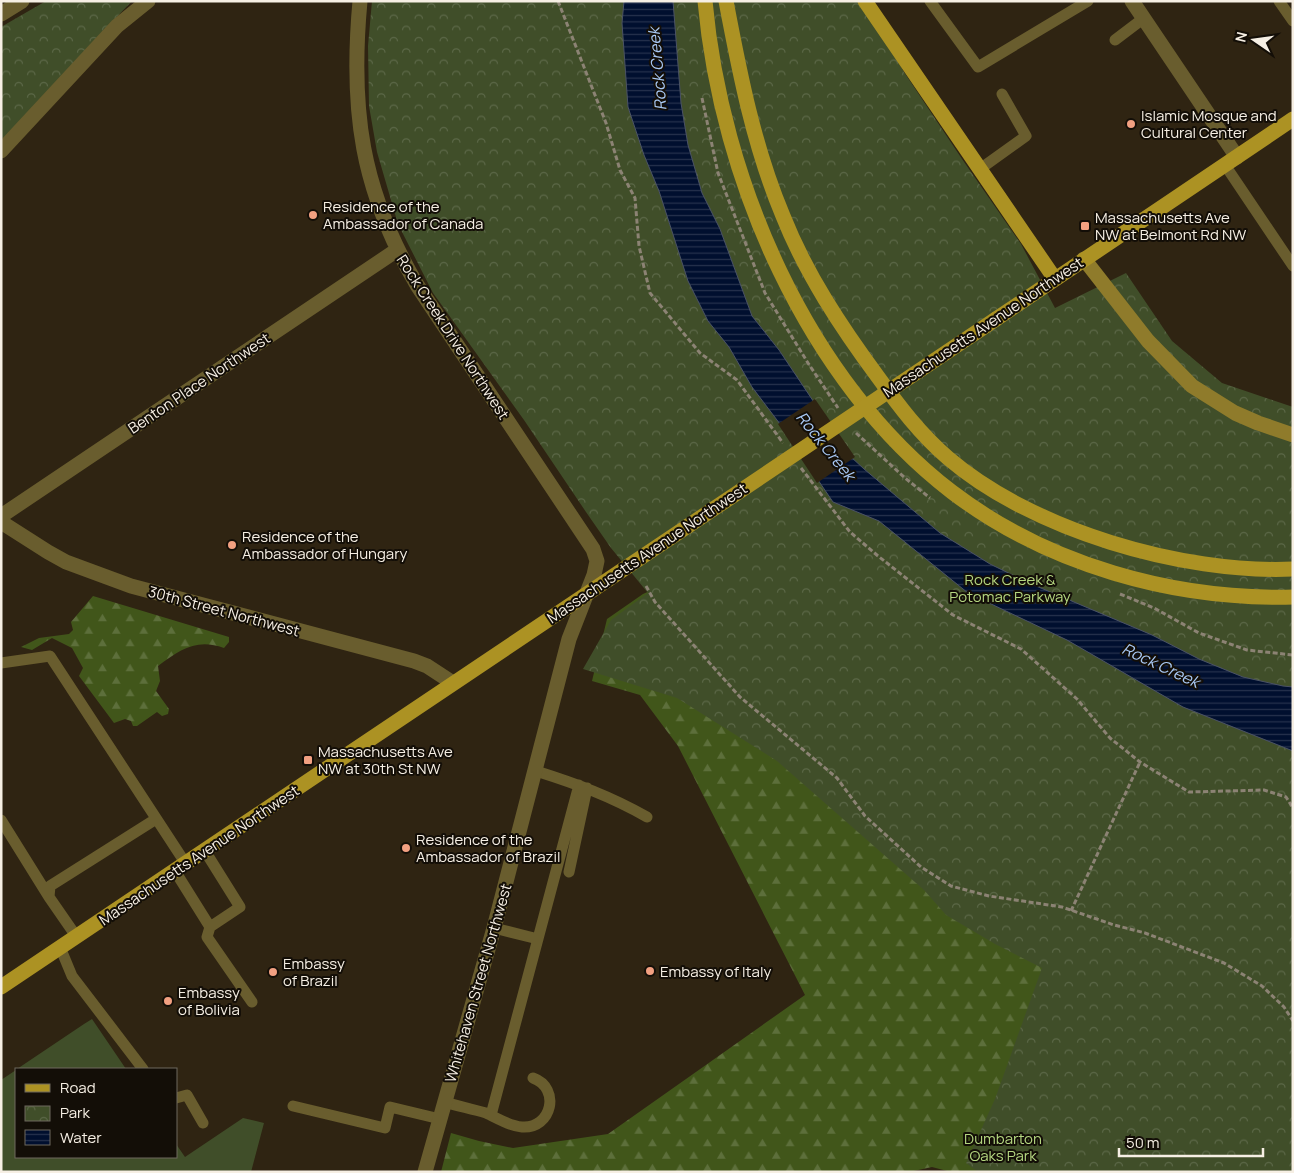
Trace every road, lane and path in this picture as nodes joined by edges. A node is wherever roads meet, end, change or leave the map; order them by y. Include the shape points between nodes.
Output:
1 (22, 1) edge
2 (148, 1) edge
3 (360, 1) edge
4 (558, 1) edge
5 (705, 1) edge
6 (726, 1) edge
7 (865, 1) edge
8 (930, 1) edge
9 (1088, 1) edge
10 (1132, 1) edge
11 (1279, 1) edge
12 (1, 14) edge
13 (1144, 18) junction
14 (1293, 21) edge
15 (1115, 40) dead end
16 (1002, 94) dead end
17 (1293, 119) edge
18 (1, 151) edge
19 (1231, 161) junction
20 (980, 169) junction
21 (397, 250) junction
22 (1084, 259) junction
23 (1293, 266) edge
24 (1055, 279) junction
25 (1293, 435) edge
26 (789, 451) dead end
27 (800, 466) dead end
28 (1, 516) edge
29 (1, 522) edge
30 (1293, 569) edge
31 (646, 586) dead end
32 (588, 592) junction
33 (1293, 597) edge
34 (1, 663) edge
35 (453, 683) junction
36 (1140, 762) junction
37 (536, 771) junction
38 (583, 786) junction
39 (1293, 808) edge
40 (647, 818) dead end
41 (156, 819) junction
42 (1, 820) edge
43 (205, 851) junction
44 (180, 868) junction
45 (569, 872) dead end
46 (49, 897) junction
47 (1071, 910) junction
48 (210, 927) junction
49 (494, 928) junction
50 (76, 936) junction
51 (538, 939) junction
52 (60, 947) junction
53 (1, 987) edge
54 (252, 1002) dead end
55 (1293, 1021) edge
56 (142, 1068) edge
57 (533, 1078) dead end
58 (178, 1097) edge
59 (444, 1102) junction
60 (293, 1106) dead end
61 (490, 1115) junction
62 (440, 1119) junction
63 (202, 1123) dead end
64 (425, 1172) edge

1 - 12 street
2 - 18 street via 116,26
3 - 21 street, Rock Creek Drive Northwest via 356,56 359,126 374,191
4 - 26 path via 606,123 620,170 634,198 639,246 650,293 700,353 736,380
5 - 33 main road via 721,104 744,183 773,258 788,290 840,373 898,444 979,511 1041,546 1075,560 1169,586 1240,596
6 - 30 main road via 741,80 760,152 798,249 845,331 926,438 949,459 1003,496 1099,539 1136,550 1210,564
7 - 20 main road
8 - 9 lane via 978,68
10 - 13 street
11 - 14 lane
13 - 15 lane
13 - 19 street
16 - 20 lane via 1026,136
17 - 19 main road, Massachusetts Avenue Northwest
19 - 22 main road, Massachusetts Avenue Northwest
19 - 23 lane
20 - 24 main road
21 - 28 street, Benton Place Northwest
21 - 32 street, Rock Creek Drive Northwest via 593,549 597,561
22 - 24 main road, Massachusetts Avenue Northwest
22 - 25 street via 1148,341 1192,386 1235,413
24 - 32 main road, Massachusetts Avenue Northwest, bridge
27 - 36 path via 850,532 953,615 1021,648 1077,699 1110,738
29 - 35 street, 30th Street Northwest via 48,552 99,575 414,661
31 - 47 path via 655,602 740,697 838,778 865,816 921,867 951,886
32 - 35 main road, Massachusetts Avenue Northwest
32 - 37 street, Whitehaven Street Northwest via 569,639
34 - 41 lane via 50,656
35 - 43 main road, Massachusetts Avenue Northwest
36 - 39 path via 1189,792 1264,790 1286,797
36 - 47 path
37 - 38 lane
37 - 49 street, Whitehaven Street Northwest
38 - 40 lane via 619,801
38 - 45 lane
38 - 51 lane
41 - 44 lane
41 - 46 lane via 50,886
42 - 46 lane
43 - 44 main road, Massachusetts Avenue Northwest
43 - 48 lane via 240,907
44 - 48 lane
44 - 50 main road, Massachusetts Avenue Northwest
46 - 50 lane
47 - 55 path via 1145,933 1224,964 1262,986 1284,1006
48 - 54 lane via 208,937
49 - 51 lane
49 - 59 street, Whitehaven Street Northwest
50 - 52 main road, Massachusetts Avenue Northwest
51 - 61 lane
52 - 53 main road, Massachusetts Avenue Northwest
52 - 56 lane via 72,976
57 - 61 lane via 544,1084 550,1104 546,1116 537,1124 515,1126
58 - 63 lane via 187,1095
59 - 61 lane
59 - 62 street, Whitehaven Street Northwest
60 - 62 lane via 385,1128 390,1107
62 - 64 street, Whitehaven Street Northwest

